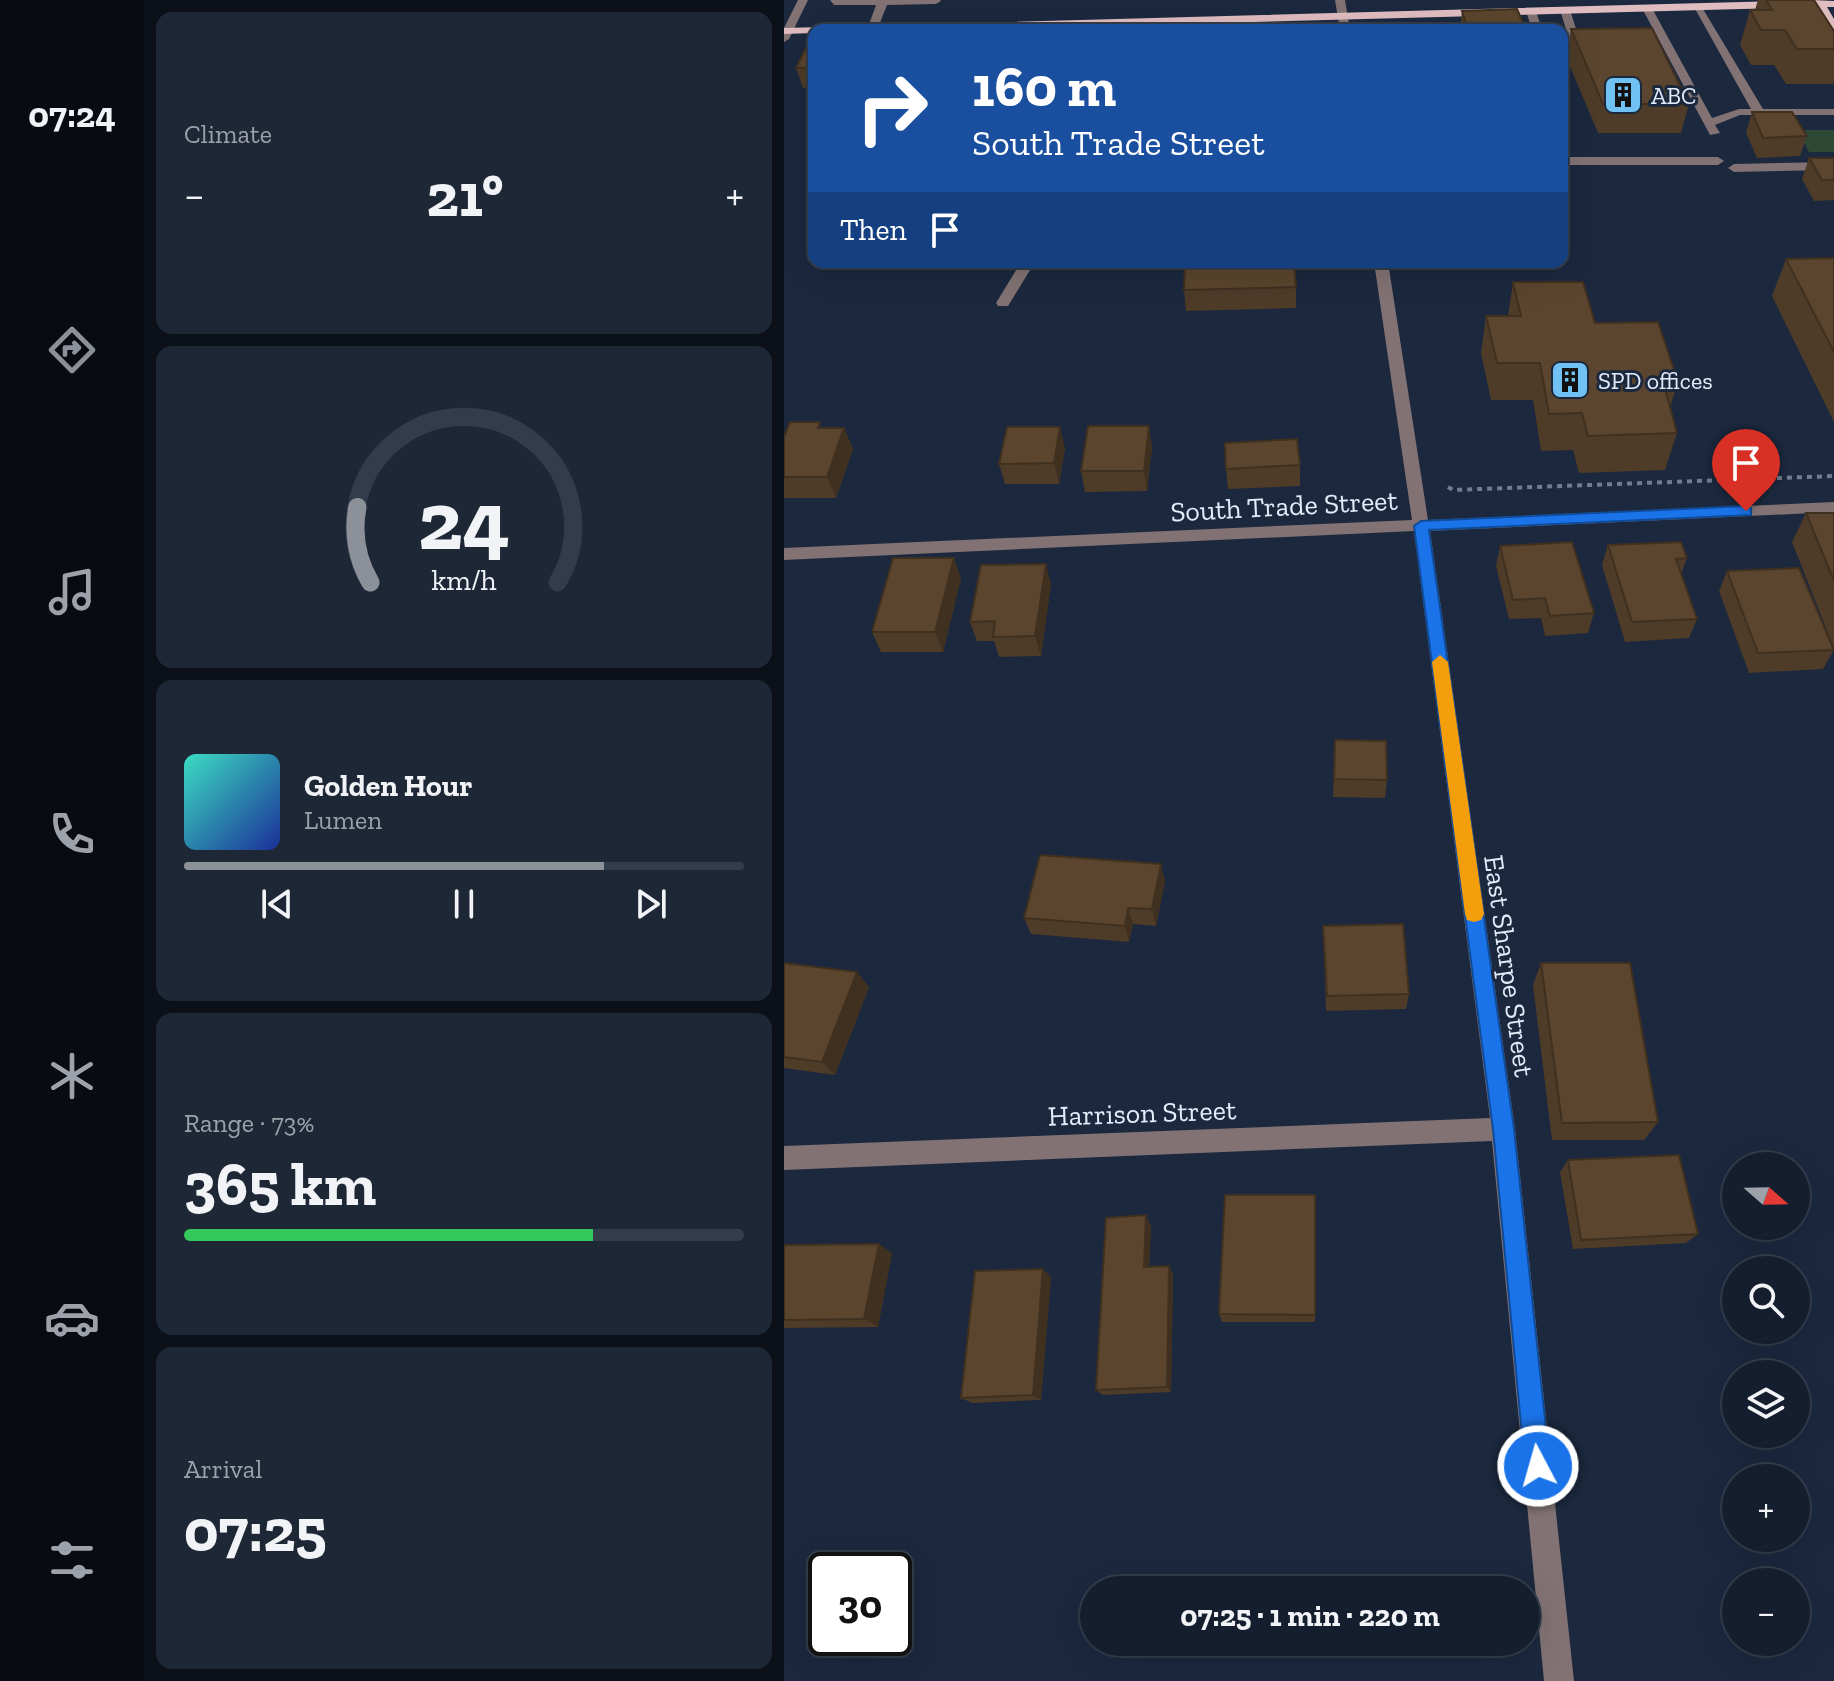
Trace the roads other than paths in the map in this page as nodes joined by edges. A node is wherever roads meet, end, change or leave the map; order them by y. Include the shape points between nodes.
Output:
1 (803, 0) edge
2 (936, 0) edge
3 (1340, 0) edge
4 (1541, 0) edge
5 (883, 1) edge
6 (834, 2) edge
7 (1819, 2) edge
8 (1834, 4) edge
9 (1698, 9) junction
10 (1648, 10) junction
11 (1566, 13) junction
12 (1532, 14) junction
13 (1546, 14) junction
14 (874, 24) edge
15 (927, 24) edge
16 (1344, 24) edge
17 (1535, 24) edge
18 (1834, 28) edge
19 (808, 32) edge
20 (785, 33) edge
21 (1662, 39) junction
22 (1609, 40) edge
23 (1649, 40) edge
24 (1759, 112) junction
25 (1834, 112) edge
26 (1568, 161) edge
27 (1718, 161) dead end
28 (1834, 166) edge
29 (1734, 168) dead end
30 (1024, 268) edge
31 (1382, 268) edge
32 (1003, 303) dead end
33 (1834, 507) edge
34 (1421, 526) junction
35 (784, 554) edge
36 (1503, 1129) junction
37 (784, 1158) edge
38 (1559, 1681) edge

1 - 20 street
2 - 5 street
2 - 15 street
3 - 16 street
4 - 13 street
5 - 6 street
5 - 14 street
7 - 8 main road
7 - 9 main road
7 - 18 main road
9 - 10 main road
9 - 24 street
10 - 11 main road
10 - 21 street
11 - 13 main road
11 - 22 street via 1577,40
12 - 13 main road
12 - 16 main road
12 - 17 street
19 - 20 main road
21 - 23 street
21 - 24 street via 1712,128 1732,113
24 - 25 street
26 - 27 street
28 - 29 street
30 - 32 street
31 - 34 street, East Sharpe Street
33 - 34 street, South Trade Street
34 - 35 street, South Trade Street
34 - 36 street, East Sharpe Street
36 - 37 street, Harrison Street
36 - 38 street, East Sharpe Street

